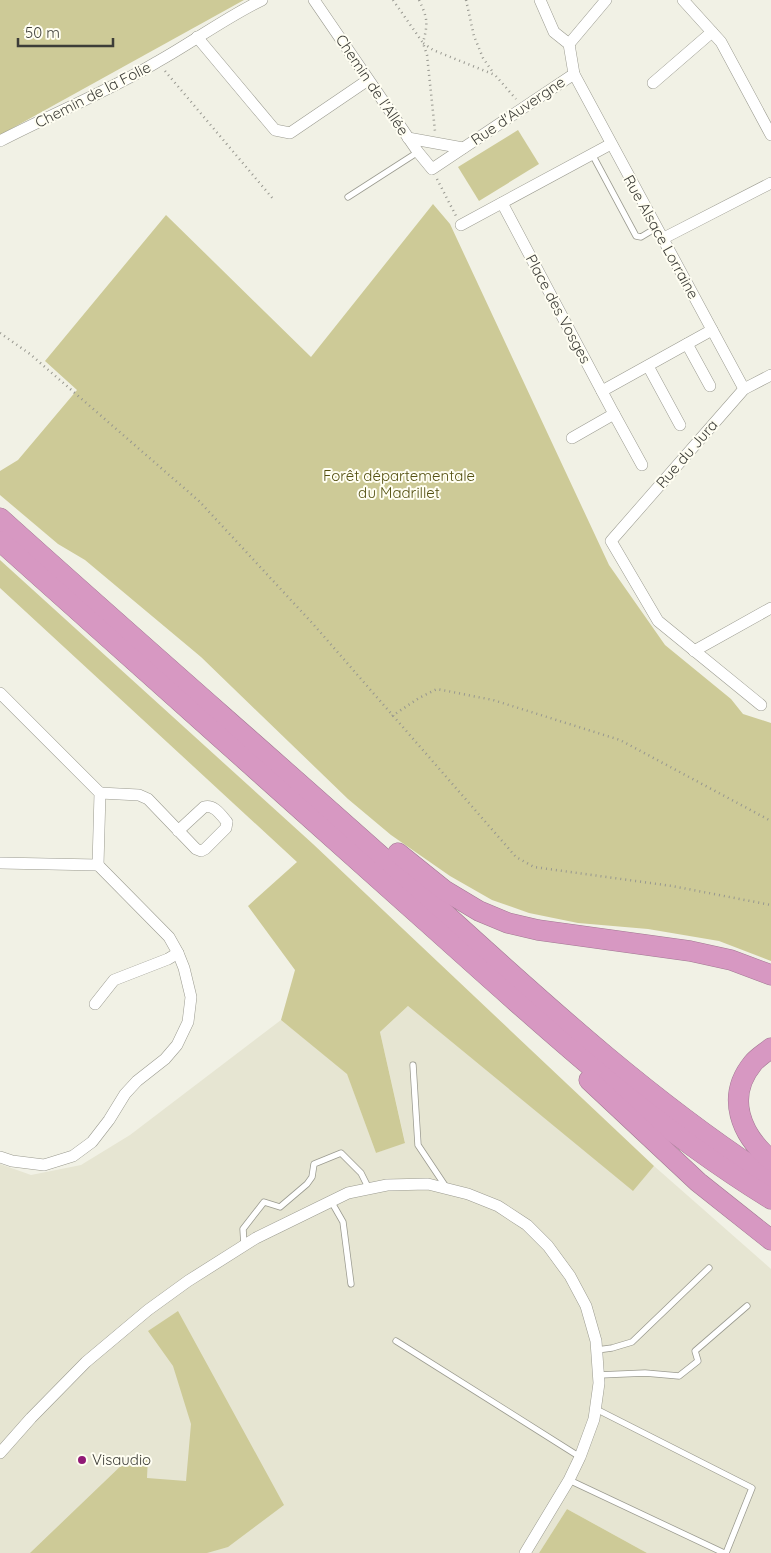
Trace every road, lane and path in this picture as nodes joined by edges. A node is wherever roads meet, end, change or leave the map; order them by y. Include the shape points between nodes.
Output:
1 (262, 0) edge
2 (314, 0) edge
3 (393, 0) edge
4 (419, 0) edge
5 (466, 0) edge
6 (540, 0) edge
7 (606, 0) edge
8 (683, 0) edge
9 (712, 32) junction
10 (197, 37) junction
11 (423, 43) junction
12 (569, 44) junction
13 (158, 62) junction
14 (574, 74) junction
15 (495, 75) junction
16 (368, 80) junction
17 (653, 83) dead end
18 (524, 107) junction
19 (771, 135) edge
20 (408, 138) junction
21 (0, 141) edge
22 (435, 143) junction
23 (611, 144) junction
24 (463, 148) junction
25 (418, 152) junction
26 (592, 154) junction
27 (432, 169) junction
28 (771, 183) edge
29 (348, 197) dead end
30 (274, 200) dead end
31 (502, 203) junction
32 (461, 225) joint
33 (656, 228) junction
34 (662, 239) junction
35 (712, 330) junction
36 (0, 333) edge
37 (687, 344) junction
38 (648, 366) junction
39 (771, 375) edge
40 (710, 386) dead end
41 (744, 389) junction
42 (602, 391) junction
43 (614, 414) junction
44 (680, 425) dead end
45 (572, 438) dead end
46 (642, 465) dead end
47 (0, 518) edge
48 (0, 541) edge
49 (771, 608) edge
50 (694, 651) junction
51 (0, 693) edge
52 (761, 705) dead end
53 (392, 716) junction
54 (100, 793) junction
55 (311, 793) junction
56 (771, 820) edge
57 (178, 831) dead end
58 (0, 863) edge
59 (98, 865) junction
60 (771, 905) edge
61 (178, 953) junction
62 (771, 976) edge
63 (95, 1004) dead end
64 (556, 1037) junction
65 (771, 1048) edge
66 (413, 1065) dead end
67 (0, 1157) edge
68 (771, 1160) edge
69 (771, 1179) edge
70 (369, 1189) junction
71 (448, 1189) junction
72 (771, 1199) edge
73 (331, 1201) junction
74 (771, 1240) edge
75 (244, 1245) junction
76 (709, 1268) dead end
77 (351, 1284) dead end
78 (747, 1306) dead end
79 (396, 1341) dead end
80 (597, 1350) junction
81 (599, 1375) junction
82 (596, 1409) junction
83 (0, 1453) edge
84 (580, 1457) junction
85 (569, 1480) junction
86 (524, 1553) edge
87 (725, 1553) edge

1 - 10 street, Chemin de la Folie
2 - 16 street, Chemin de l'Allée
3 - 11 path
4 - 11 path via 426,14
5 - 15 path via 474,36 483,58
6 - 12 street via 554,32
7 - 12 street
8 - 9 street
9 - 17 street
9 - 19 street via 721,42
10 - 13 street, Chemin de la Folie
10 - 16 street via 275,130 290,133
11 - 15 path via 432,50
11 - 22 path
12 - 14 street, Rue Alsace Lorraine
13 - 21 street, Chemin de la Folie
13 - 30 path
14 - 18 street, Rue d'Auvergne
14 - 23 street, Rue Alsace Lorraine
15 - 18 path
16 - 20 street, Chemin de l'Allée
18 - 24 street, Rue d'Auvergne
20 - 22 street, Rue d'Auvergne
20 - 25 street, Chemin de l'Allée
22 - 24 street, Rue d'Auvergne
23 - 26 street
23 - 33 street, Rue Alsace Lorraine
24 - 27 street, Rue d'Auvergne
25 - 27 street, Chemin de l'Allée
25 - 29 lane
26 - 31 street
26 - 33 lane via 636,236 641,237
27 - 32 path
28 - 34 street
31 - 32 street
31 - 42 street, Place des Vosges
33 - 34 street, Rue Alsace Lorraine
34 - 35 street, Rue Alsace Lorraine
35 - 37 street
35 - 41 street, Rue Alsace Lorraine
36 - 53 path via 30,354 199,501 314,625
37 - 38 street
37 - 40 street
38 - 42 street
38 - 44 street
39 - 41 street, Rue du Jura
41 - 50 street, Rue du Jura via 611,541 658,621
42 - 43 street, Place des Vosges
43 - 45 street
43 - 46 street, Place des Vosges
47 - 55 highway
48 - 64 highway
49 - 50 street
50 - 52 street
51 - 54 street
53 - 56 path via 437,689 493,700 620,740
53 - 60 path via 516,857 534,868 672,886
54 - 57 street via 139,795 148,799
54 - 59 street
55 - 62 highway via 344,809 444,890 479,911 508,923 690,951 731,960
55 - 69 highway via 587,1041 694,1126
58 - 59 street
59 - 61 street via 168,937
61 - 63 street via 114,980
61 - 67 street via 191,997 188,1022 177,1045 165,1059 136,1081 92,1142 73,1156 44,1166
64 - 72 highway via 674,1133
64 - 74 highway via 578,1070 660,1148
65 - 68 highway via 754,1062 746,1074 738,1102 747,1134
66 - 71 lane via 418,1145
70 - 71 street via 428,1184
70 - 73 street via 348,1193
70 - 75 lane via 361,1173 342,1153 324,1159 314,1164 307,1184 280,1207 264,1202 243,1229
71 - 80 street via 498,1206 527,1225 548,1246 570,1276 586,1306
73 - 75 street
73 - 77 lane via 343,1222
75 - 83 street via 155,1305 86,1362
76 - 80 lane via 632,1342
78 - 81 lane via 695,1350 698,1361 679,1376 645,1373
79 - 84 lane
80 - 81 street
81 - 82 street
82 - 84 street
82 - 87 lane via 752,1488
84 - 85 street
85 - 86 street
85 - 87 lane

